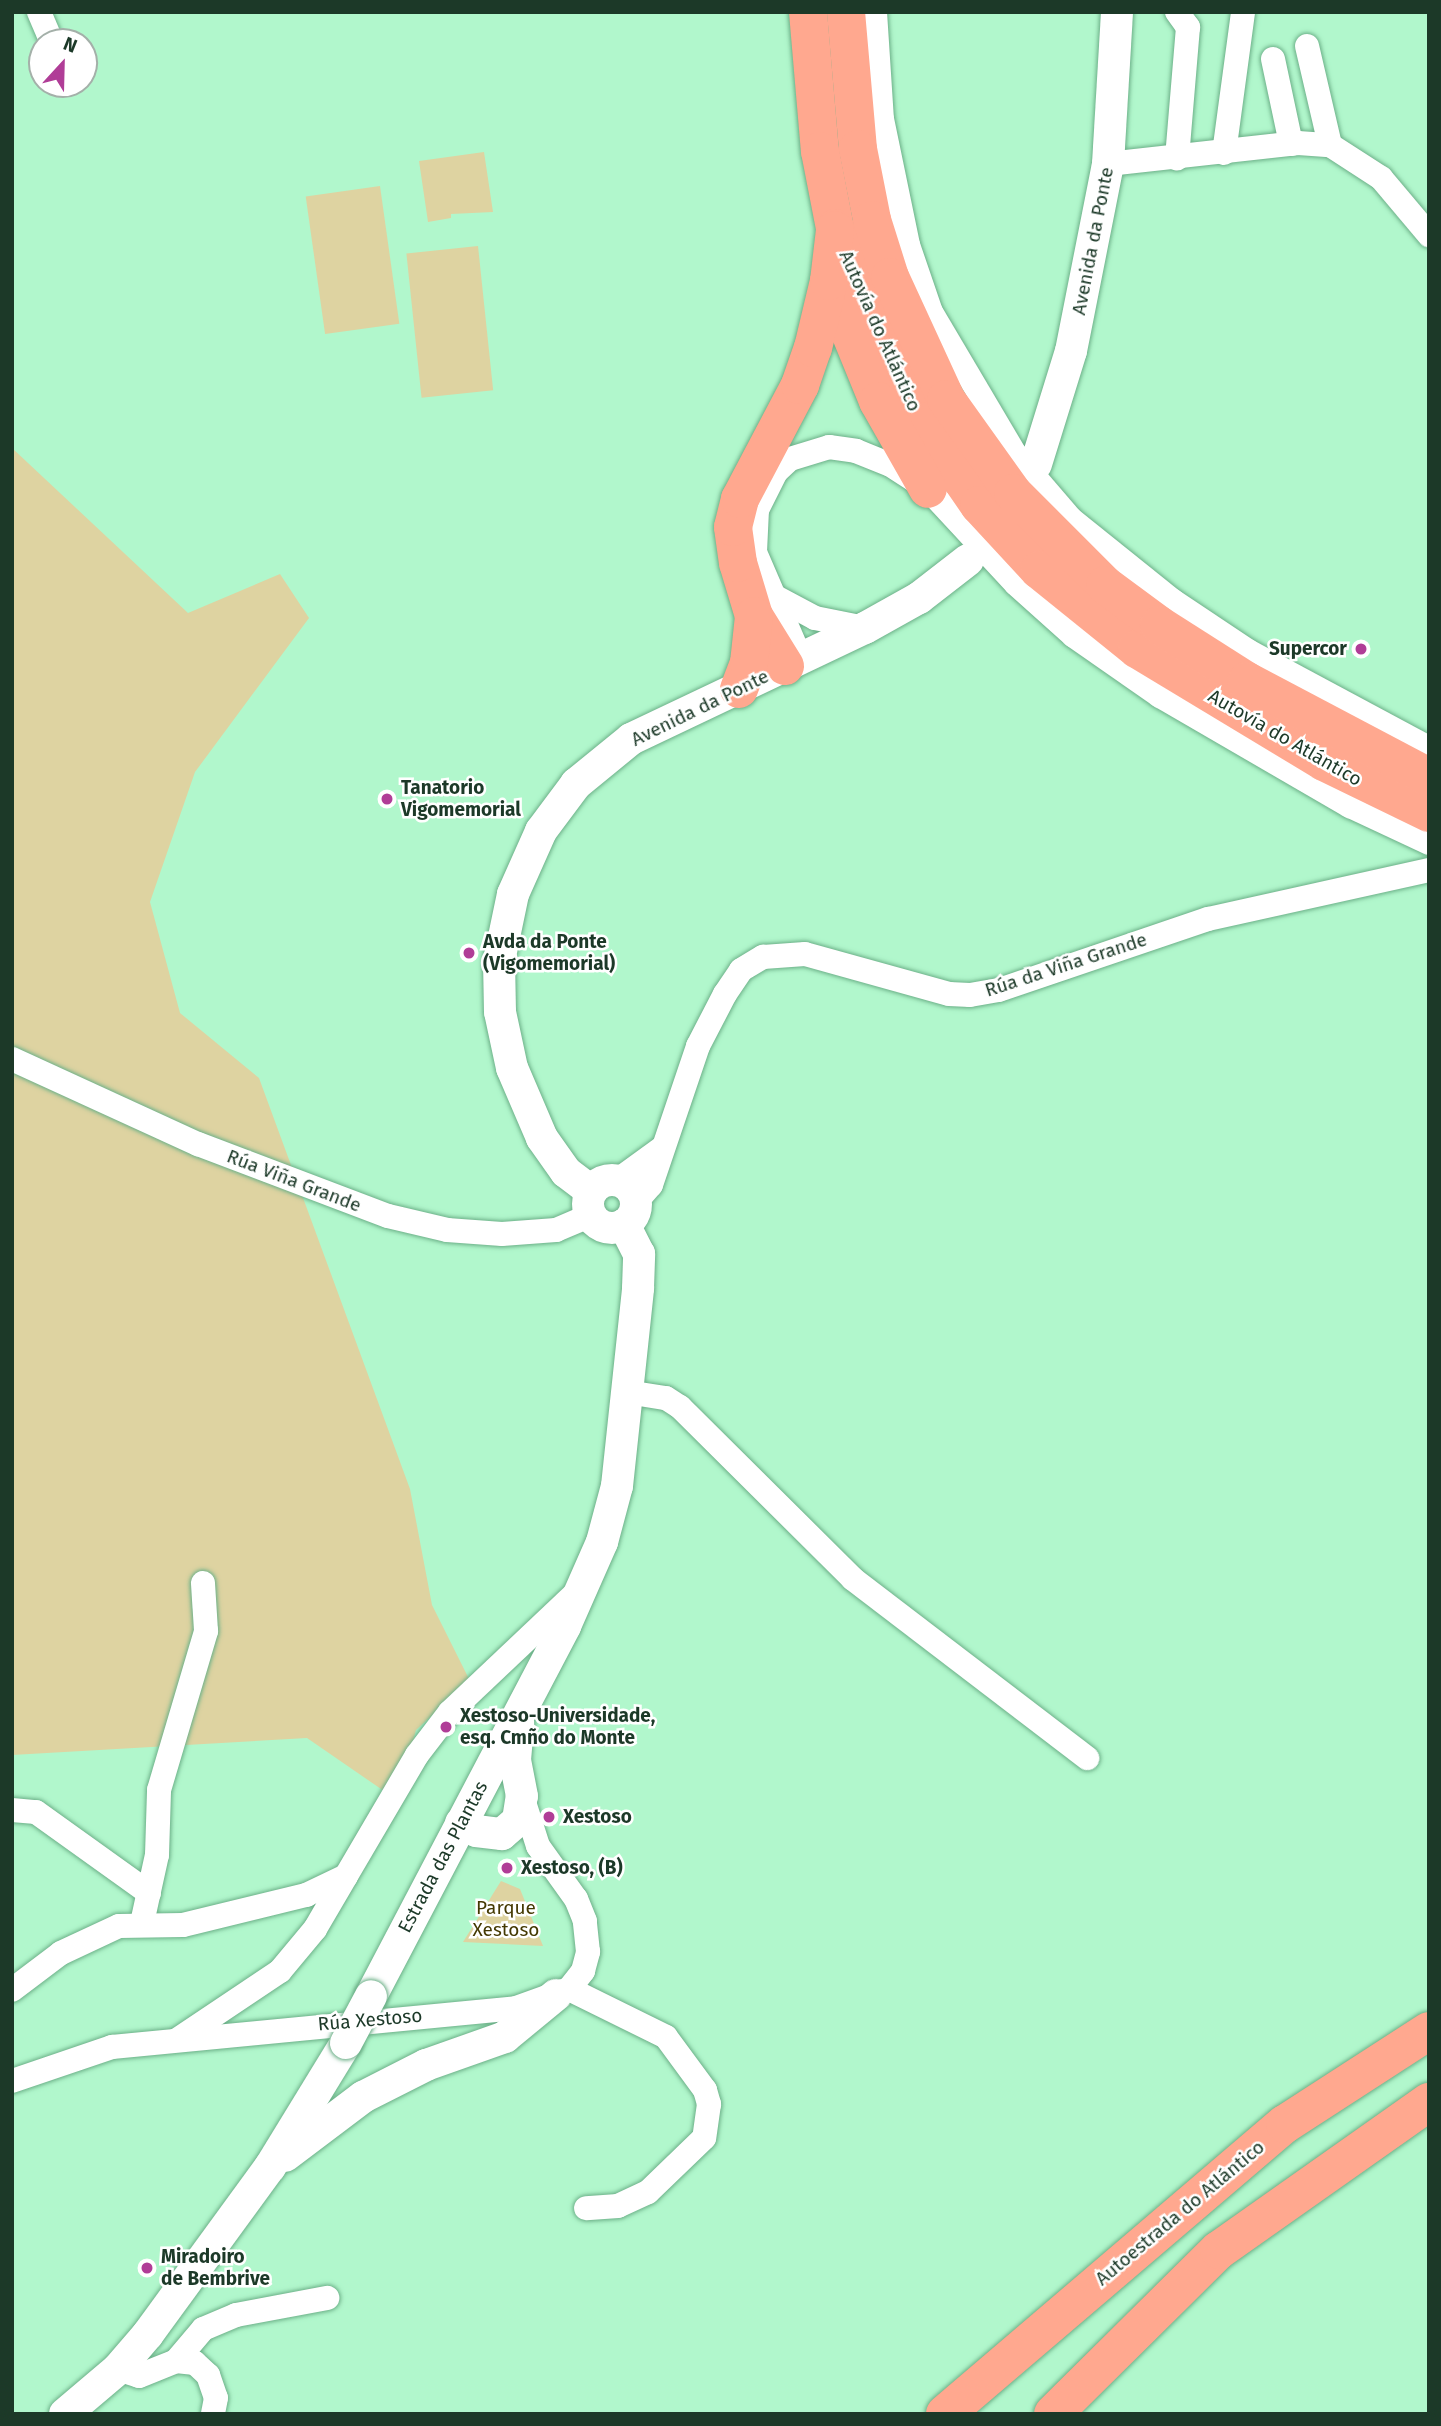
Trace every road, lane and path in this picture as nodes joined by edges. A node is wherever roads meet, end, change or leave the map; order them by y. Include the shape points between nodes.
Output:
1 (808, 12) edge
2 (846, 12) edge
3 (875, 12) edge
4 (1116, 12) edge
5 (1177, 12) edge
6 (1236, 18) edge
7 (1307, 46) dead end
8 (1273, 59) dead end
9 (1291, 144) junction
10 (1330, 145) junction
11 (1224, 153) junction
12 (1177, 159) junction
13 (1108, 164) junction
14 (835, 228) junction
15 (1429, 235) edge
16 (829, 281) junction
17 (1036, 464) dead end
18 (928, 489) junction
19 (968, 560) dead end
20 (763, 606) junction
21 (865, 628) junction
22 (793, 662) junction
23 (739, 689) junction
24 (1429, 748) edge
25 (1429, 777) edge
26 (1427, 832) edge
27 (1424, 871) edge
28 (12, 1059) edge
29 (612, 1202) junction
30 (627, 1392) junction
31 (203, 1583) dead end
32 (586, 1583) junction
33 (520, 1712) junction
34 (1087, 1758) dead end
35 (491, 1766) junction
36 (521, 1789) junction
37 (12, 1810) edge
38 (461, 1823) junction
39 (502, 1834) junction
40 (538, 1846) junction
41 (346, 1875) junction
42 (149, 1893) junction
43 (142, 1923) junction
44 (12, 1990) edge
45 (563, 1992) junction
46 (1429, 2002) edge
47 (1429, 2031) edge
48 (177, 2040) junction
49 (12, 2081) edge
50 (1429, 2102) edge
51 (1285, 2124) junction
52 (270, 2167) junction
53 (586, 2208) dead end
54 (327, 2298) dead end
55 (176, 2361) junction
56 (118, 2369) junction
57 (65, 2414) edge
58 (213, 2414) edge
59 (945, 2414) edge
60 (1053, 2414) edge

1 - 14 highway, Autovía do Atlántico via 820,151
2 - 25 highway, Autovía do Atlántico via 858,149 872,220 890,277 946,399 1013,493 1105,585 1159,625 1247,681
3 - 24 street via 882,119 908,246 931,312 1015,454 1071,519 1173,601 1248,650
4 - 13 street, Avenida da Ponte
5 - 12 street via 1188,27
6 - 11 street
7 - 10 street
8 - 9 street
9 - 10 street
9 - 11 street
10 - 15 street via 1381,178
11 - 12 street
12 - 13 street
13 - 17 street, Avenida da Ponte via 1071,351
14 - 16 highway
14 - 26 highway, Autovía do Atlántico via 884,348 921,421 979,505 1039,570 1093,617 1191,684 1324,762
16 - 18 highway via 878,401
16 - 20 highway via 800,385 740,499 733,527 738,563
18 - 20 street via 856,451 829,447 790,459 765,489 753,532
18 - 26 street via 1016,584 1084,643 1171,702 1350,806
19 - 21 street, Avenida da Ponte via 919,598
20 - 21 street
20 - 22 highway
20 - 23 highway
21 - 22 street, Avenida da Ponte
22 - 23 street, Avenida da Ponte
23 - 29 street, Avenida da Ponte via 631,739 599,762 555,808 513,894 499,961 500,1012 508,1056 542,1138 566,1172
26 - 27 street, Rúa da Viña Grande
27 - 29 street, Rúa da Viña Grande via 1208,919 999,990 970,995 949,994 805,954 763,957 741,970 698,1046 651,1185
28 - 29 street, Rúa Viña Grande via 198,1144 388,1216 447,1230 502,1234 556,1230
29 - 30 street, Estrada das Plantas via 639,1254
30 - 32 street, Estrada das Plantas via 617,1486
30 - 34 street via 666,1398 680,1407 853,1579
31 - 42 street via 206,1631 159,1790 157,1855
32 - 33 street, Estrada das Plantas
32 - 41 street via 450,1712 417,1755
33 - 35 street, Estrada das Plantas
33 - 36 street via 515,1760
35 - 36 street via 510,1771
35 - 38 street, Estrada das Plantas
36 - 39 street via 518,1820
36 - 40 street
37 - 42 street via 36,1812
38 - 39 street via 476,1831
38 - 52 street, Estrada das Plantas, bridge via 346,2043
39 - 40 street
40 - 45 street via 576,1899 585,1921 588,1952 583,1971
41 - 43 street via 306,1895 183,1925
41 - 48 street via 315,1929 280,1971
42 - 43 street
43 - 44 street via 119,1926 61,1953
45 - 48 street, Rúa Xestoso via 516,2008
45 - 52 street via 505,2037 426,2065 363,2097
45 - 53 street via 666,2037 705,2090 709,2104 704,2138 648,2192 618,2206
46 - 51 highway
47 - 51 highway, Autoestrada do Atlántico
48 - 49 street, Rúa Xestoso via 112,2048
50 - 60 highway via 1219,2250
51 - 59 highway, Autoestrada do Atlántico
52 - 56 street, Estrada das Plantas
54 - 55 street via 236,2315 204,2329
55 - 56 street via 139,2376
55 - 58 street via 195,2363 208,2375 216,2398
56 - 57 street, Estrada das Plantas

